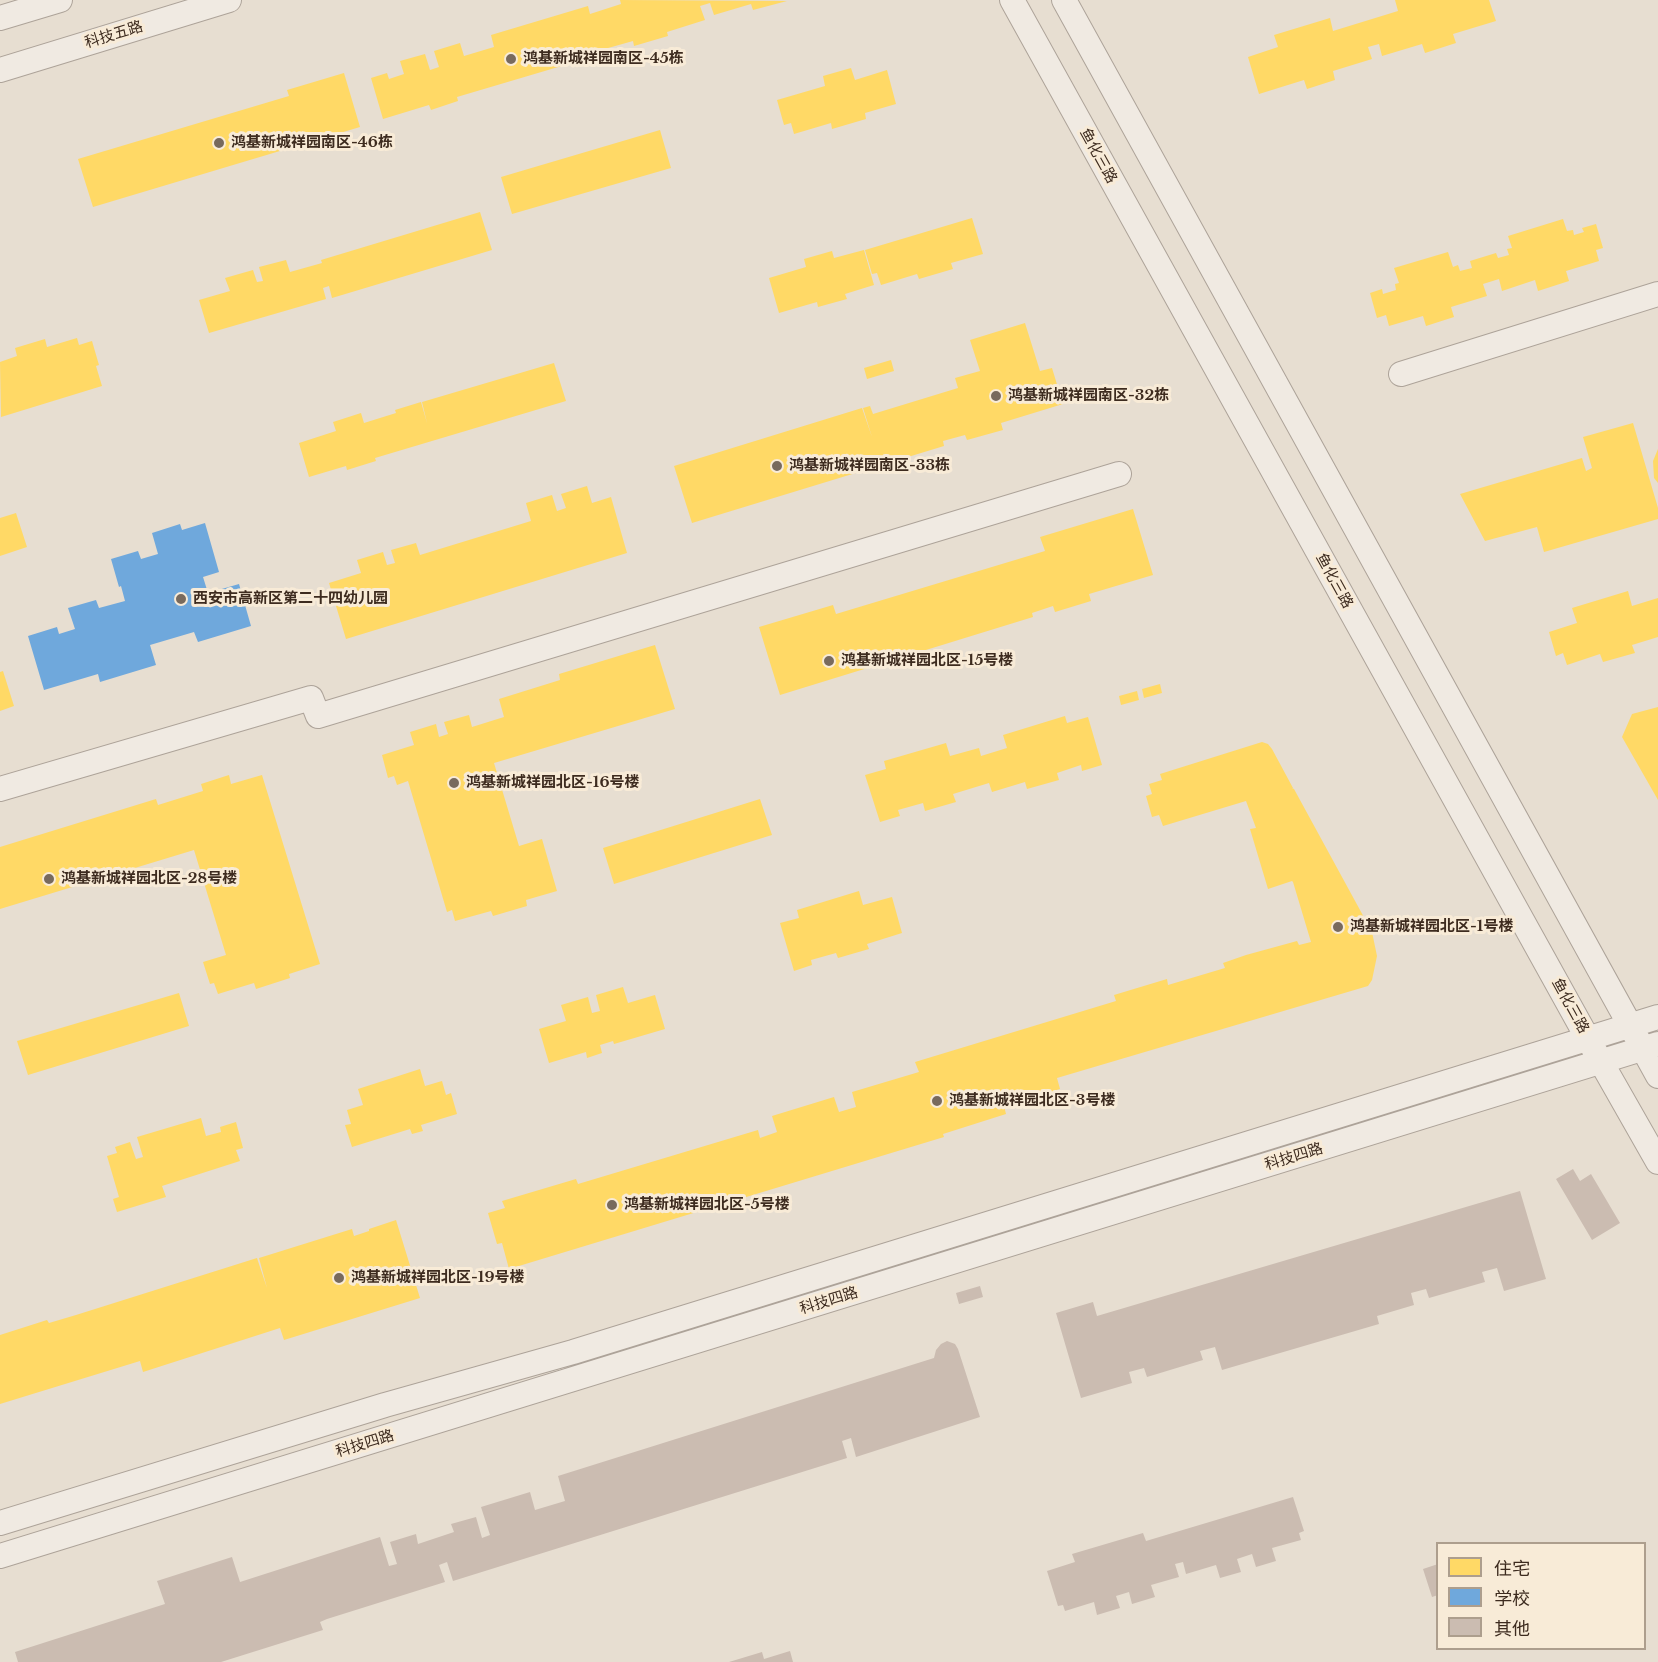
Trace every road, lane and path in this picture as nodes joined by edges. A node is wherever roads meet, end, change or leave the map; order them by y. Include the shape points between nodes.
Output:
1 (60, 0) edge
2 (229, 0) edge
3 (1012, 0) edge
4 (1064, 0) edge
5 (13, 10) edge
6 (0, 70) edge
7 (1658, 294) edge
8 (1401, 374) dead end
9 (1119, 474) dead end
10 (0, 789) edge
11 (1658, 1017) edge
12 (1630, 1026) junction
13 (1588, 1039) junction
14 (1650, 1046) edge
15 (1601, 1062) junction
16 (1658, 1076) edge
17 (1658, 1162) edge
18 (0, 1523) edge
19 (0, 1556) edge

1 - 5 street
2 - 6 street, 科技五路
3 - 13 street, 鱼化三路
4 - 12 street
7 - 8 street
9 - 10 street via 318,716 311,698
11 - 12 street, 科技四路
12 - 13 street, 科技四路
12 - 14 street
13 - 15 street, 鱼化三路
13 - 18 street, 科技四路 via 596,1345
14 - 15 street, 科技四路
14 - 16 street
15 - 17 street, 鱼化三路
15 - 19 street, 科技四路

